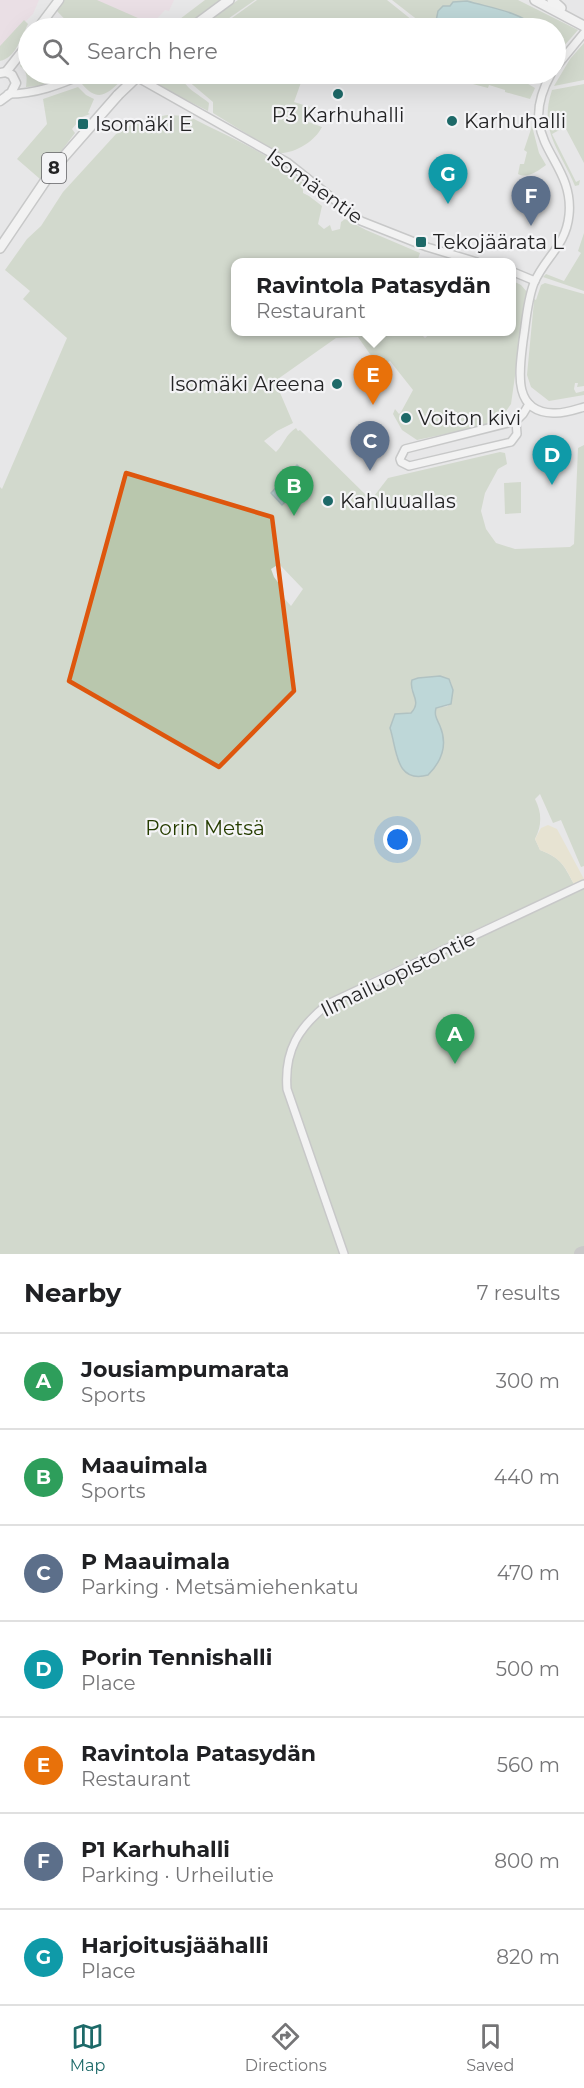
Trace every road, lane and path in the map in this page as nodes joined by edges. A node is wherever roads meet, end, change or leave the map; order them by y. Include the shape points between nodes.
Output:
1 (59, 0) edge
2 (229, 0) edge
3 (526, 0) edge
4 (536, 0) edge
5 (549, 3) edge
6 (46, 18) edge
7 (205, 18) edge
8 (582, 22) edge
9 (584, 33) edge
10 (566, 54) edge
11 (18, 58) edge
12 (18, 68) edge
13 (2, 72) edge
14 (15, 82) junction
15 (18, 83) edge
16 (19, 84) edge
17 (63, 84) edge
18 (130, 84) edge
19 (149, 84) edge
20 (547, 84) edge
21 (35, 91) junction
22 (4, 94) edge
23 (0, 101) edge
24 (0, 248) edge
25 (464, 258) edge
26 (516, 273) edge
27 (535, 281) junction
28 (529, 404) junction
29 (584, 407) edge
30 (516, 421) junction
31 (584, 884) edge
32 (344, 1254) edge

1 - 6 main road
2 - 7 highway
3 - 5 highway
4 - 5 highway
5 - 8 highway
5 - 8 highway
9 - 10 street
11 - 13 main road
12 - 14 main road
13 - 14 main road via 12,75
14 - 15 street
14 - 22 main road via 14,89
16 - 21 street
17 - 21 street
18 - 24 highway, 8, bridge via 54,168
19 - 25 street, Isomäentie via 287,162 361,221
20 - 27 street via 540,103 539,124 547,149 563,176 570,207 566,234
21 - 22 street
22 - 23 main road
26 - 27 street
27 - 28 street via 528,303 519,372 522,394
28 - 29 street via 552,413
28 - 30 street
30 - 30 street via 405,449 400,455 401,462 410,466 511,442 517,434
31 - 32 street, Ilmailuopistontie via 328,1004 303,1026 292,1046 287,1089

